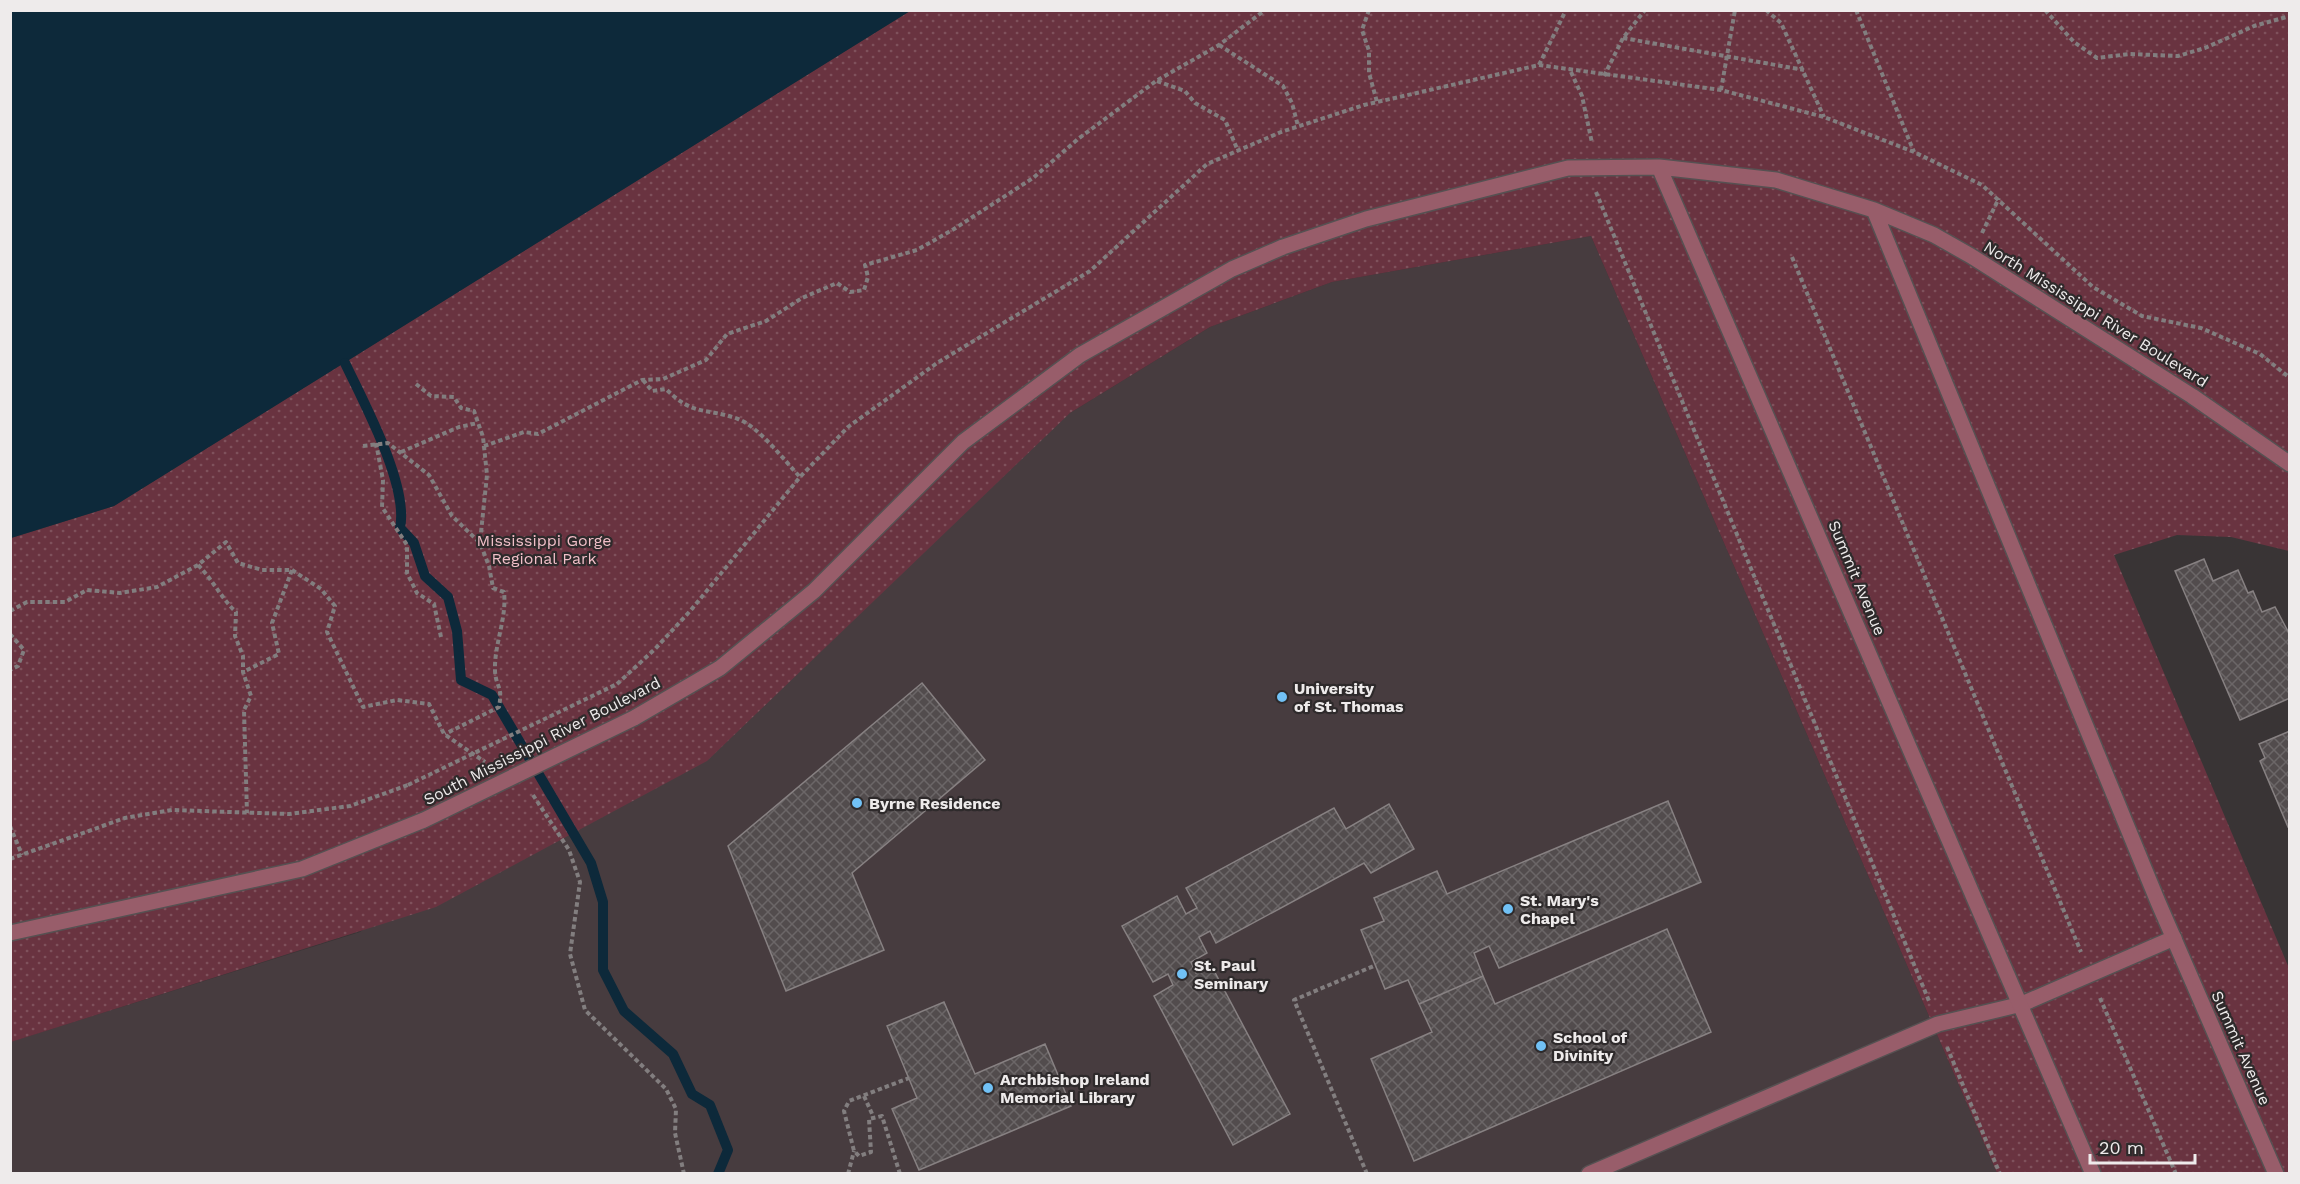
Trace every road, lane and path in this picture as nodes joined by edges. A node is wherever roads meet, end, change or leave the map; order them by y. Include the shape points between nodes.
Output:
1 (1265, 10) edge
2 (1369, 10) edge
3 (1566, 10) edge
4 (1645, 10) edge
5 (1735, 10) edge
6 (1766, 10) edge
7 (1856, 10) edge
8 (2045, 10) edge
9 (2289, 16) edge
10 (1623, 38) junction
11 (1219, 45) junction
12 (1727, 56) junction
13 (1539, 65) junction
14 (1804, 70) junction
15 (1571, 72) junction
16 (1604, 76) junction
17 (1156, 81) junction
18 (1721, 90) junction
19 (1377, 102) junction
20 (1824, 117) junction
21 (1298, 126) junction
22 (1238, 151) junction
23 (1914, 152) junction
24 (1590, 166) junction
25 (1659, 167) junction
26 (1999, 198) junction
27 (1874, 210) junction
28 (1971, 256) junction
29 (1792, 257) dead end
30 (2289, 378) edge
31 (642, 380) junction
32 (416, 384) dead end
33 (478, 423) junction
34 (376, 443) junction
35 (363, 446) dead end
36 (484, 446) junction
37 (401, 452) junction
38 (2289, 464) edge
39 (800, 477) junction
40 (480, 543) junction
41 (198, 565) junction
42 (292, 570) junction
43 (10, 611) edge
44 (10, 634) edge
45 (441, 637) dead end
46 (10, 670) edge
47 (243, 672) junction
48 (444, 734) junction
49 (491, 766) dead end
50 (528, 791) dead end
51 (247, 813) junction
52 (10, 826) edge
53 (22, 855) junction
54 (10, 859) edge
55 (10, 933) edge
56 (2174, 938) junction
57 (1376, 965) dead end
58 (2090, 975) junction
59 (2022, 1004) junction
60 (1938, 1024) junction
61 (909, 1078) dead end
62 (864, 1096) junction
63 (873, 1116) junction
64 (854, 1151) junction
65 (684, 1173) edge
66 (848, 1173) edge
67 (900, 1173) edge
68 (1367, 1173) edge
69 (1589, 1173) edge
70 (2000, 1173) edge
71 (2093, 1173) edge
72 (2176, 1173) edge
73 (2276, 1173) edge

1 - 11 path
2 - 19 path via 1362,30 1370,51 1369,73
3 - 13 path
4 - 10 path
5 - 12 path
6 - 14 path via 1781,23
7 - 23 path
8 - 9 path via 2074,42 2097,58 2129,54 2178,56
10 - 12 path
10 - 16 path
11 - 17 path
11 - 21 path via 1282,86
12 - 14 path
12 - 18 path
13 - 15 path
13 - 19 path
14 - 20 path
15 - 16 path
15 - 24 path via 1582,96 1592,141
16 - 18 path
17 - 22 path via 1185,92 1195,103 1225,120
17 - 31 path via 1033,178 954,229 917,250 865,265 868,277 864,290 850,292 837,283 802,298 766,321 727,334 706,360 663,379
18 - 20 path
19 - 21 path
20 - 23 path
21 - 22 path
22 - 39 path via 1207,164 1090,271 937,363 848,427
23 - 26 path via 1982,185
24 - 25 street, South Mississippi River Boulevard
24 - 55 street, South Mississippi River Boulevard, bridge via 1568,168 1366,219 1232,269 1090,349 963,442 814,591 729,661 634,718 424,820 302,868
24 - 60 path via 1596,193
25 - 27 street, South Mississippi River Boulevard via 1776,180
25 - 59 street, Summit Avenue
26 - 28 path
26 - 30 path via 2093,287 2142,316 2201,328 2260,354
27 - 28 street, North Mississippi River Boulevard via 1934,235
27 - 56 street, Summit Avenue
28 - 38 street, North Mississippi River Boulevard via 2192,396
29 - 58 path
31 - 36 path via 538,434 524,432
31 - 39 path via 652,391 666,389 693,410 740,419
32 - 33 path via 431,396 454,397 460,408 474,411
33 - 36 path
33 - 37 path
34 - 35 path
34 - 37 path via 388,443
34 - 45 path via 383,480 382,507 406,545 407,573 417,593 434,604
36 - 40 path via 487,475
37 - 40 path via 429,475 452,516
39 - 51 path, bridge via 691,610 617,684 408,785 350,806 289,814
40 - 48 path via 493,588 504,592 506,609 495,673 502,691 499,707
41 - 42 path via 226,542 238,563 262,570
41 - 43 path via 157,587 120,593 87,590 65,602 27,602
41 - 47 path via 236,612 235,636 243,656
42 - 47 path via 272,623 279,654
42 - 48 path via 321,589 335,606 327,632 363,707 397,700 429,704
44 - 46 path via 24,650 18,666
47 - 51 path via 251,696 244,710
48 - 49 path
50 - 65 path via 537,798 568,850 580,882 570,954 585,1010 666,1089 676,1109 675,1133
51 - 53 path via 172,810 125,818
52 - 53 path
53 - 54 path
56 - 58 street
56 - 73 street, Summit Avenue
57 - 68 path via 1294,1000
58 - 59 street
58 - 72 path
59 - 60 street
59 - 71 street, Summit Avenue
60 - 69 street
60 - 70 path
61 - 62 path
62 - 63 path
62 - 64 path via 849,1101 843,1111
63 - 64 path via 868,1125 871,1152 859,1156
63 - 67 path via 882,1116 886,1121
64 - 66 path

